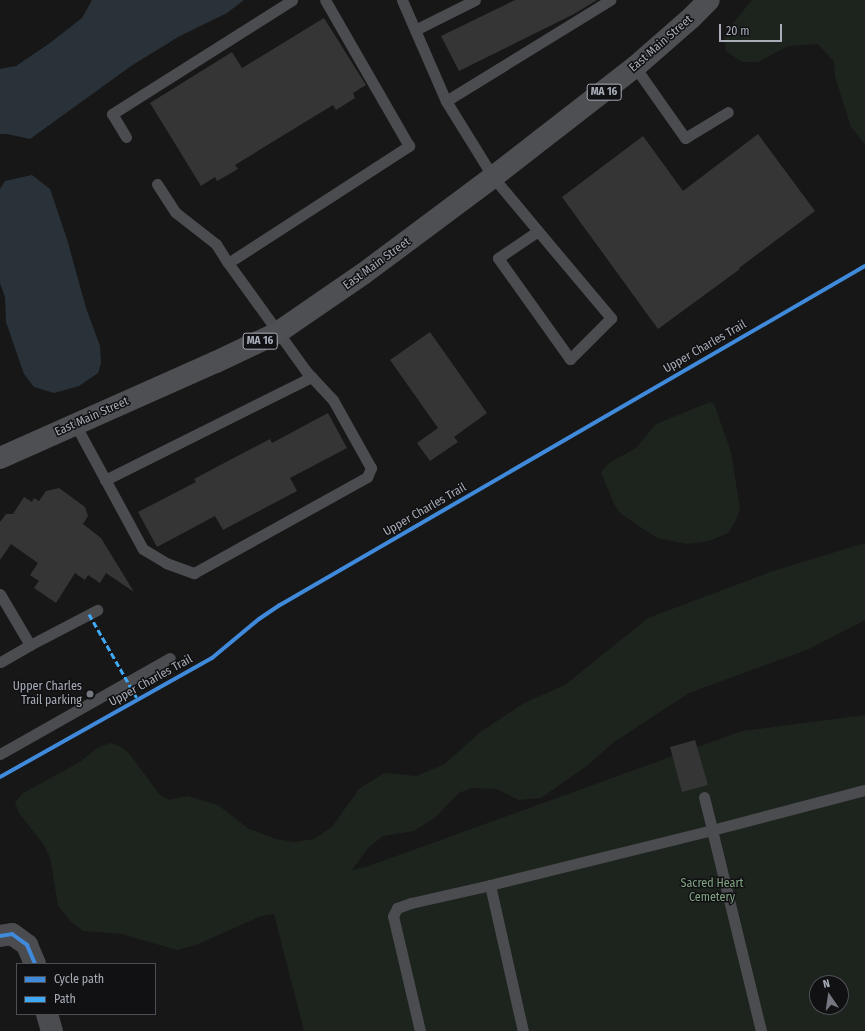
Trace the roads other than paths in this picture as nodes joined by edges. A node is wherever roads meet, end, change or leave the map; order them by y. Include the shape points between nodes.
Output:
1 (292, 0) edge
2 (325, 0) edge
3 (402, 0) edge
4 (475, 0) edge
5 (610, 0) edge
6 (709, 0) edge
7 (415, 30) junction
8 (635, 67) junction
9 (446, 101) junction
10 (728, 112) dead end
11 (126, 137) dead end
12 (493, 177) junction
13 (157, 184) dead end
14 (538, 231) junction
15 (228, 263) junction
16 (277, 333) junction
17 (312, 377) junction
18 (74, 424) junction
19 (0, 458) edge
20 (105, 480) junction
21 (0, 594) edge
22 (97, 610) dead end
23 (30, 645) junction
24 (170, 658) dead end
25 (0, 662) edge
26 (0, 754) edge
27 (865, 790) edge
28 (704, 796) dead end
29 (712, 830) junction
30 (490, 885) junction
31 (6, 935) edge
32 (35, 963) edge
33 (47, 1015) edge
34 (52, 1031) edge
35 (420, 1031) edge
36 (523, 1031) edge
37 (761, 1031) edge

1 - 11 lane via 112,114
2 - 15 lane via 410,146
3 - 7 lane
4 - 7 lane
5 - 9 lane
6 - 8 main road, East Main Street / MA 16
7 - 9 lane
8 - 10 lane via 685,138
8 - 12 main road, East Main Street / MA 16
9 - 12 lane
12 - 14 lane
12 - 16 main road, East Main Street / MA 16 via 363,274
13 - 15 lane via 175,212 216,244
14 - 14 lane via 611,318 570,359 498,258
15 - 16 lane
16 - 17 lane
16 - 18 main road, East Main Street / MA 16
17 - 20 lane
17 - 20 lane via 337,407 371,468 368,477 194,573 166,563 143,549
18 - 19 main road, East Main Street / MA 16
18 - 20 lane
21 - 23 lane
22 - 23 lane
23 - 25 lane
24 - 26 lane
27 - 29 lane
28 - 29 lane
29 - 30 lane
29 - 37 lane
30 - 35 lane via 411,903 397,908 393,916
30 - 36 lane
31 - 32 street via 27,945
33 - 34 street

